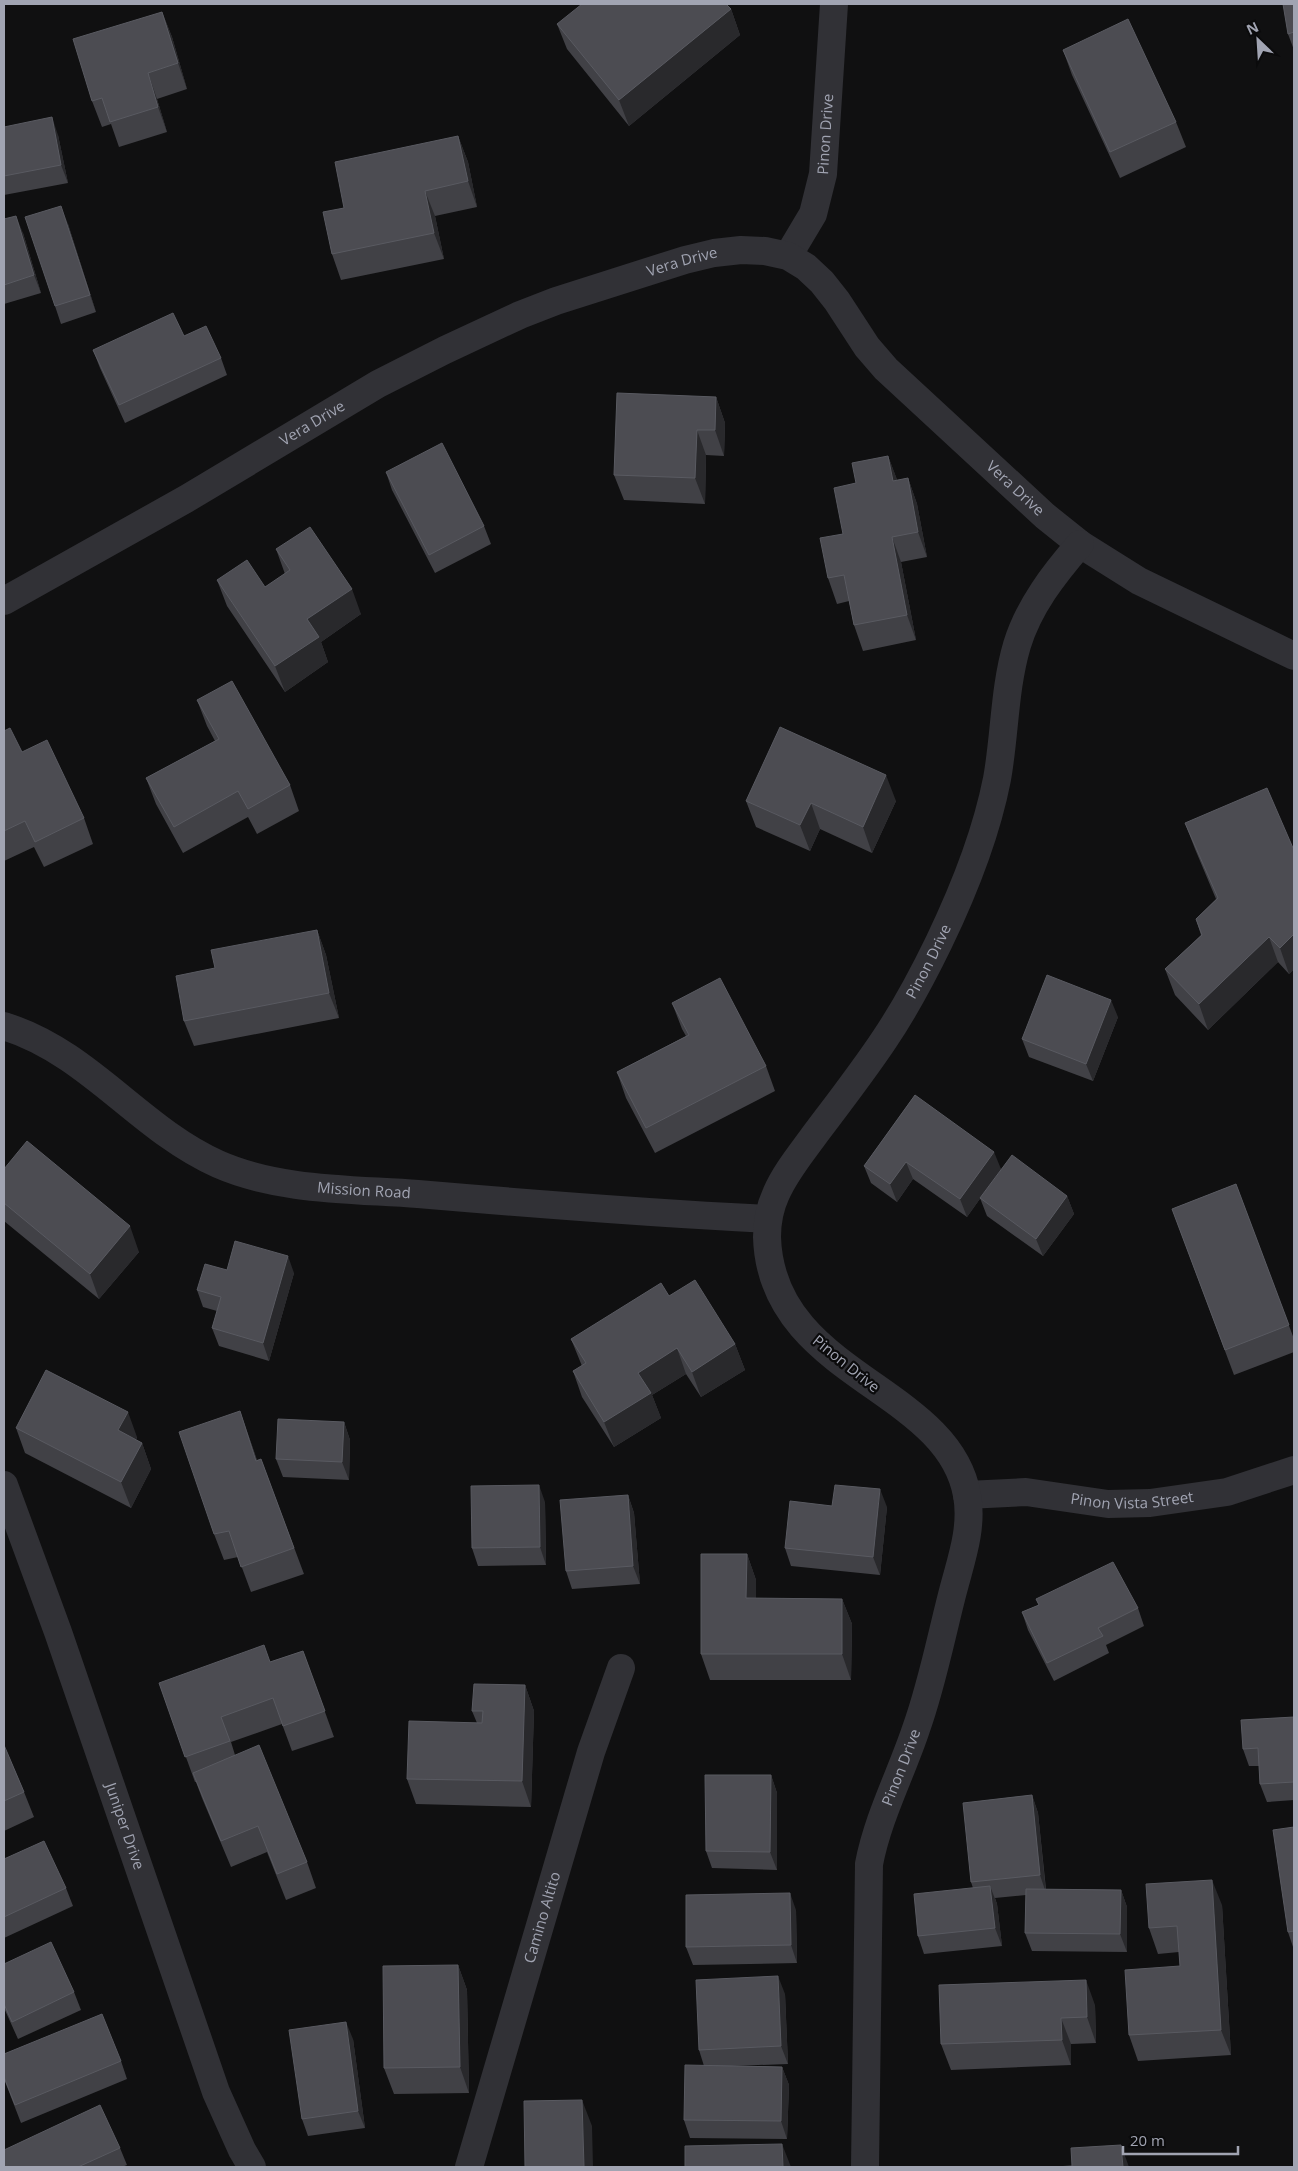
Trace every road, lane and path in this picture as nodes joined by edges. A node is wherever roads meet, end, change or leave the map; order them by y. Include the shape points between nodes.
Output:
1 (834, 4) edge
2 (788, 256) junction
3 (1080, 544) junction
4 (4, 601) edge
5 (1294, 656) edge
6 (4, 1026) edge
7 (768, 1219) junction
8 (1294, 1470) edge
9 (4, 1485) edge
10 (967, 1494) junction
11 (621, 1668) dead end
12 (252, 2167) edge
13 (469, 2167) edge
14 (865, 2167) edge

1 - 2 street, Pinon Drive via 823,174 813,214
2 - 3 street, Vera Drive via 822,282 886,369 1045,516
2 - 4 street, Vera Drive via 741,250 714,253 604,284 520,315 378,384 186,499
3 - 5 street, Vera Drive via 1139,581
3 - 7 street, Pinon Drive via 1044,589 1029,614 1018,643 989,814 940,940 883,1041 789,1170 775,1195
6 - 7 street, Mission Road via 68,1056 169,1136 219,1164 244,1173 308,1186 559,1207
7 - 10 street, Pinon Drive via 770,1262 788,1307 801,1325 836,1360 904,1408 941,1442 954,1460
8 - 10 street, Pinon Vista Street via 1227,1492 1150,1503 1108,1504 1026,1492
9 - 12 street, Juniper Drive via 58,1632 216,2092
10 - 14 street, Pinon Drive via 967,1530 927,1696 879,1822 869,1864
11 - 13 street, Camino Altito via 591,1752

